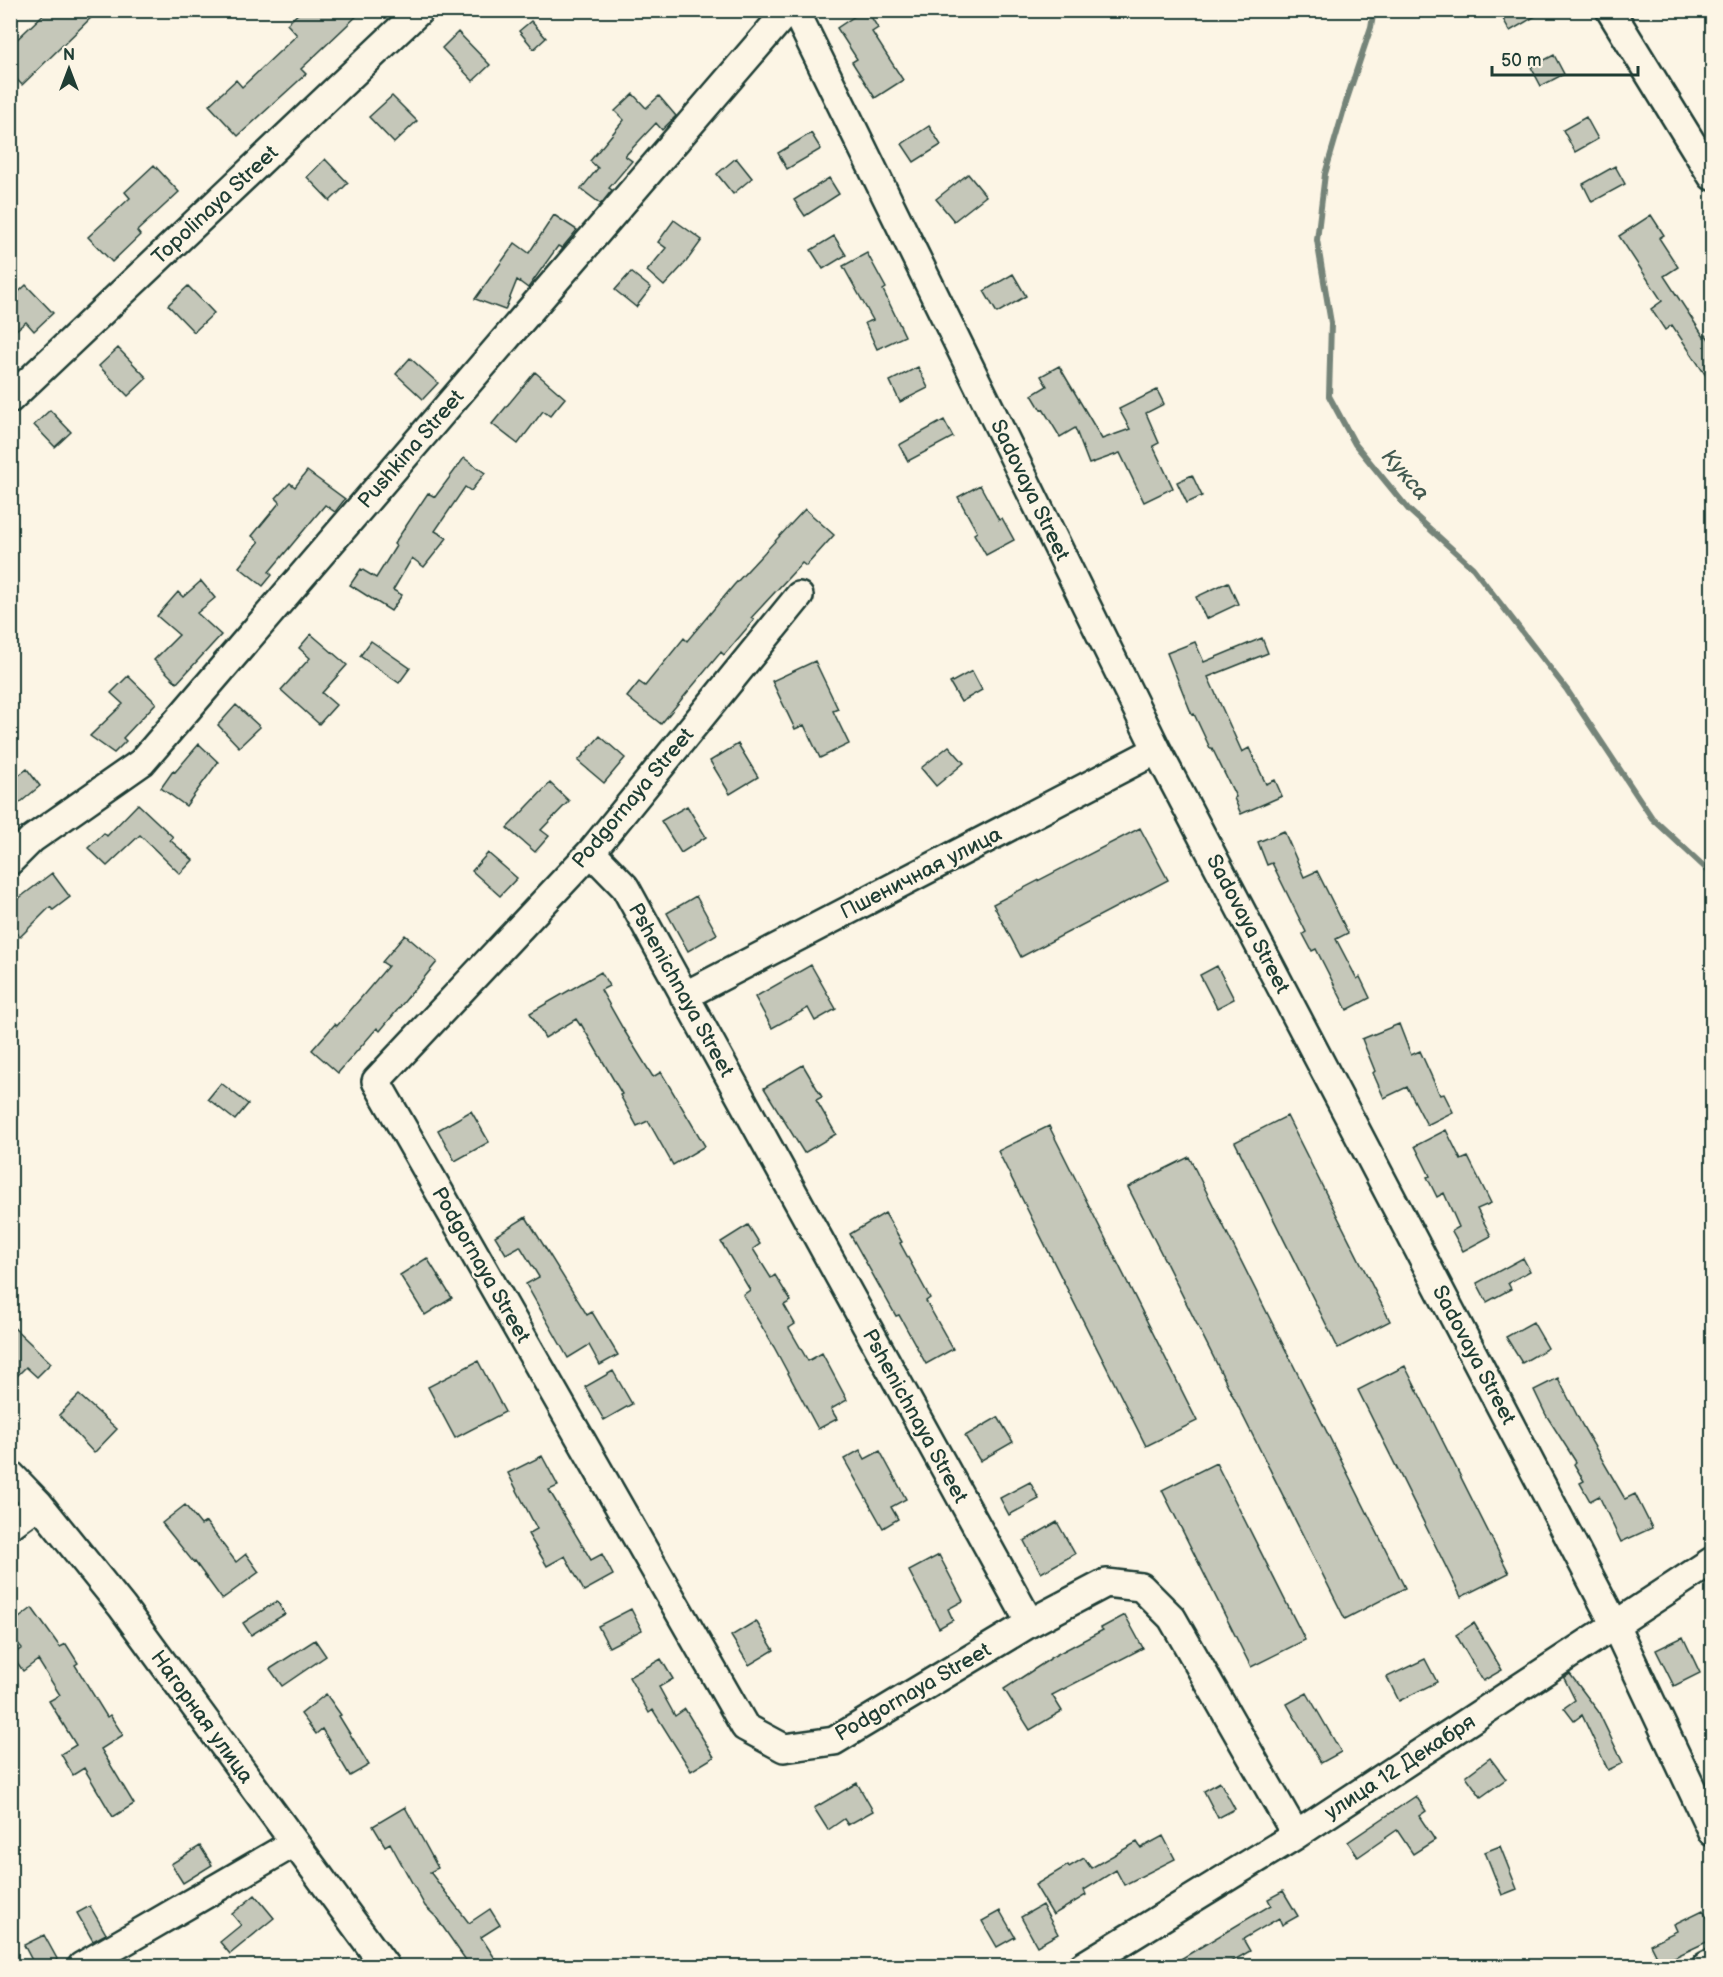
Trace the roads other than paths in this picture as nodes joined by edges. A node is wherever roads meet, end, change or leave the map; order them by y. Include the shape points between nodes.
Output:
1 (420, 10) edge
2 (788, 10) edge
3 (795, 10) edge
4 (1610, 10) edge
5 (1713, 177) edge
6 (10, 399) edge
7 (800, 596) dead end
8 (1157, 750) junction
9 (591, 852) junction
10 (10, 861) edge
11 (684, 996) junction
12 (10, 1474) edge
13 (39, 1504) junction
14 (10, 1525) edge
15 (1713, 1561) edge
16 (1030, 1623) junction
17 (1615, 1625) junction
18 (1713, 1832) edge
19 (1296, 1835) junction
20 (294, 1843) junction
21 (1713, 1963) edge
22 (82, 1966) edge
23 (385, 1966) edge
24 (1083, 1966) edge
25 (1706, 1966) edge

1 - 6 street, Topolinaya Street
2 - 10 street, Pushkina Street via 142,762 32,839
3 - 8 street, Sadovaya Street
4 - 5 street
7 - 9 street, Podgornaya Street
8 - 11 street, Пшеничная улица
8 - 17 street, Sadovaya Street
9 - 11 street, Pshenichnaya Street via 625,887
9 - 16 street, Podgornaya Street via 376,1082 745,1727 784,1748 834,1741
11 - 16 street, Pshenichnaya Street
12 - 13 street, Нагорная улица
13 - 14 street
13 - 20 street, Нагорная улица via 122,1607
15 - 17 street, улица 12 Декабря
16 - 19 street via 1106,1583 1141,1587 1172,1618
17 - 18 street, Sadovaya Street
17 - 19 street, улица 12 Декабря
19 - 24 street, улица 12 Декабря
20 - 22 street
20 - 23 street, Нагорная улица
21 - 25 street

